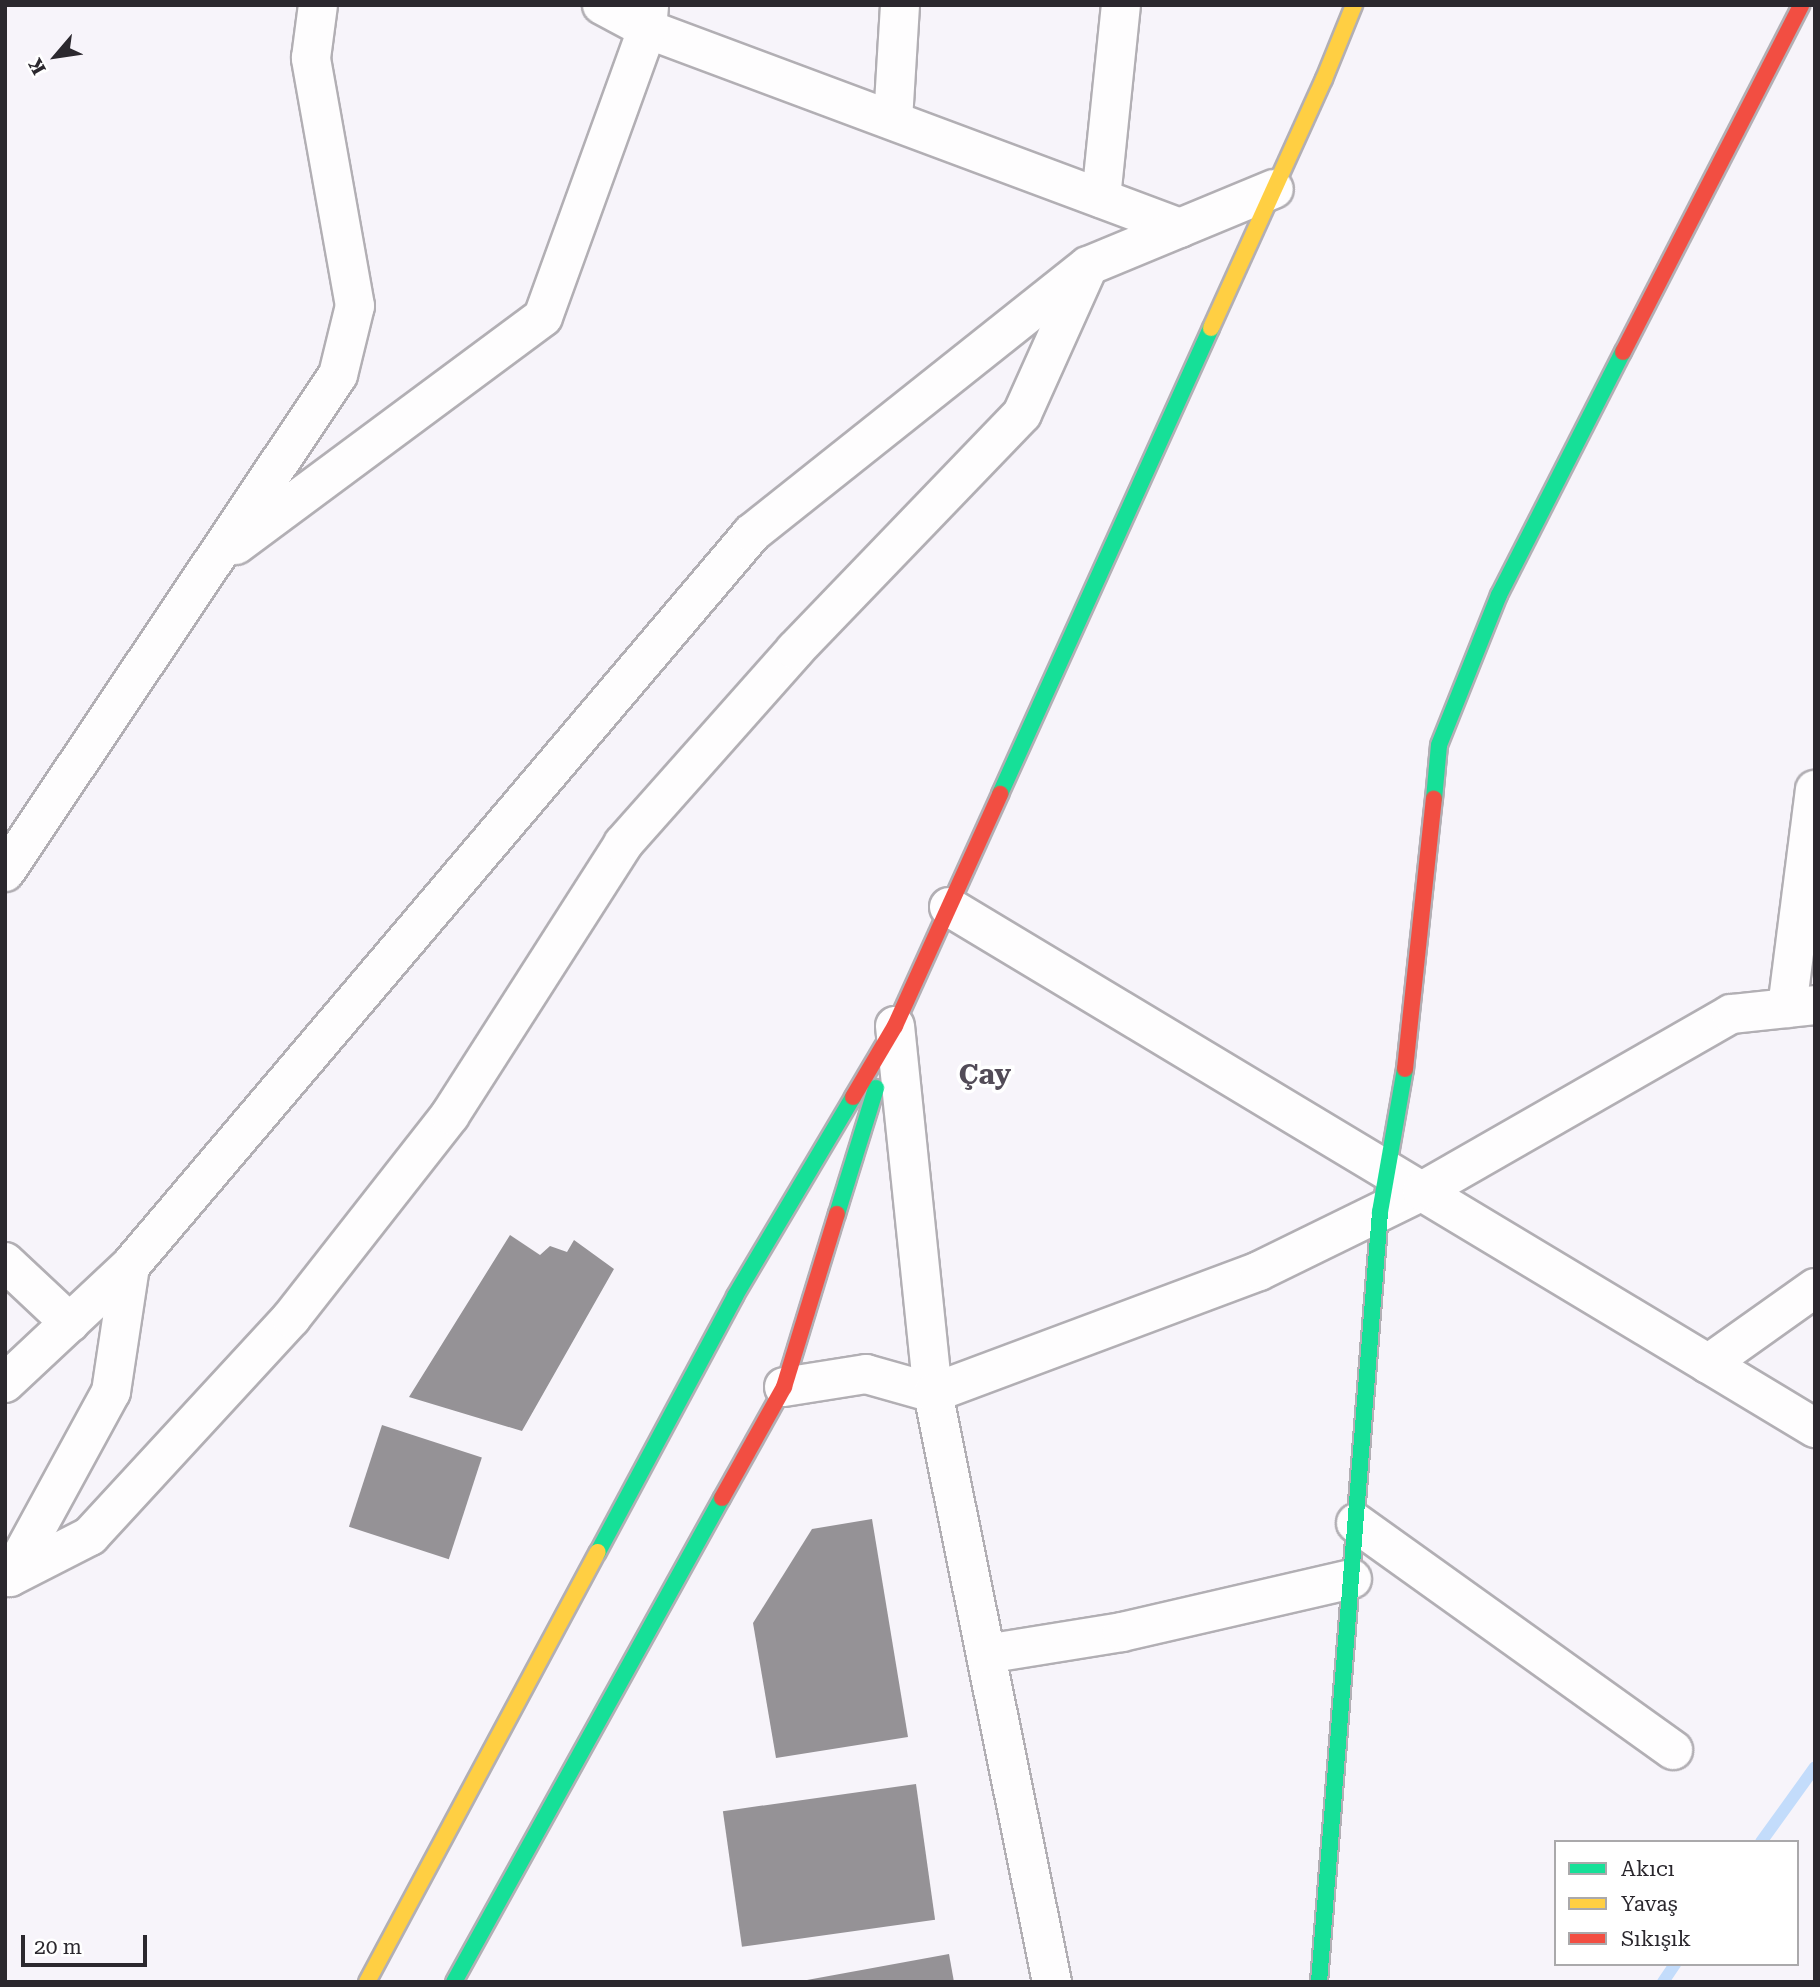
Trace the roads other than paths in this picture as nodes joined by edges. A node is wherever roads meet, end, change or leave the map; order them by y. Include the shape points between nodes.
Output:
1 (318, 5) edge
2 (602, 5) edge
3 (900, 5) edge
4 (1121, 5) edge
5 (1354, 5) edge
6 (1801, 5) edge
7 (648, 17) edge
8 (893, 120) junction
9 (1274, 189) junction
10 (1101, 198) junction
11 (1180, 228) junction
12 (1088, 266) junction
13 (213, 562) junction
14 (1815, 790) edge
15 (5, 872) edge
16 (949, 907) junction
17 (1801, 1006) edge
18 (895, 1026) junction
19 (1387, 1170) junction
20 (1422, 1191) junction
21 (1380, 1212) junction
22 (5, 1262) edge
23 (130, 1266) junction
24 (1815, 1288) edge
25 (69, 1323) junction
26 (1708, 1364) junction
27 (5, 1383) edge
28 (784, 1387) junction
29 (933, 1393) junction
30 (1815, 1428) edge
31 (1356, 1523) junction
32 (1352, 1579) junction
33 (986, 1654) junction
34 (1673, 1750) dead end
35 (367, 1982) edge
36 (454, 1982) edge
37 (1052, 1982) edge
38 (1319, 1982) edge

1 - 13 street via 310,58 355,306 338,375
2 - 7 street
3 - 8 street
4 - 10 street
5 - 9 main road
6 - 19 main road via 1499,595 1439,746 1410,1038
7 - 8 street
7 - 13 street via 543,317
8 - 10 street
9 - 11 street
9 - 16 main road
10 - 11 street
11 - 12 street
12 - 23 street via 752,533
12 - 23 street via 1021,414 796,650 623,844 450,1115 291,1318 90,1536 10,1577 111,1392
13 - 15 street
14 - 17 street
16 - 18 main road
16 - 19 street
17 - 20 street via 1731,1014
18 - 28 main road
18 - 29 street
18 - 35 main road via 735,1296
19 - 20 street
19 - 21 main road
20 - 21 street
20 - 26 street
21 - 29 street via 1259,1271
21 - 31 main road
22 - 25 street
23 - 25 street
24 - 26 street
25 - 27 street
26 - 30 street
28 - 29 street via 866,1374
28 - 36 main road
29 - 33 street
31 - 32 main road
31 - 34 street
32 - 33 street via 1122,1632
32 - 38 main road
33 - 37 street

